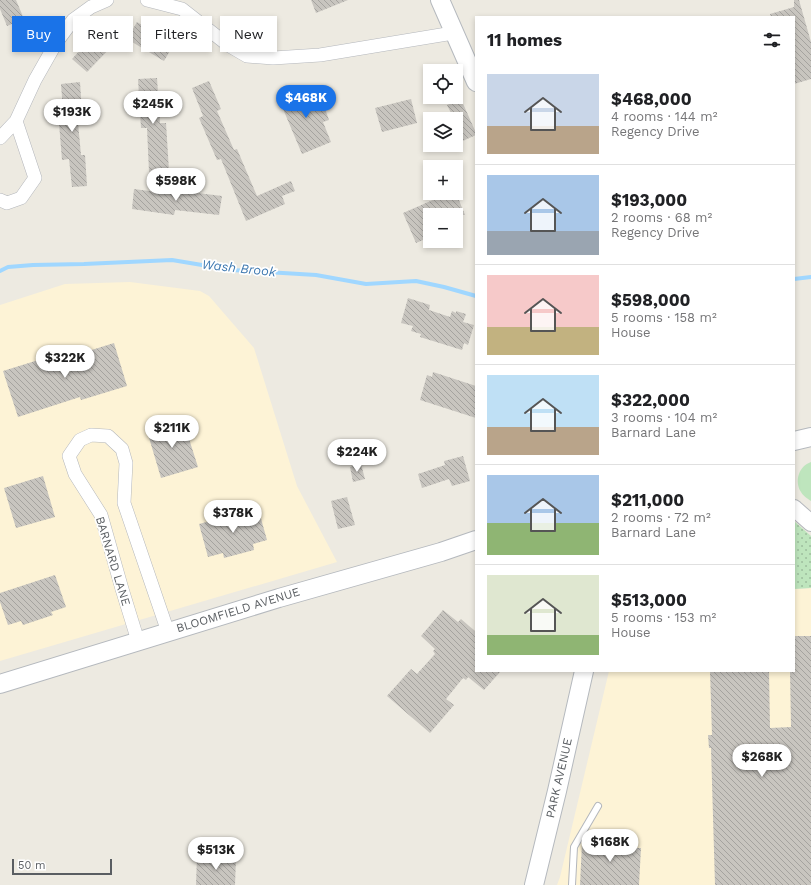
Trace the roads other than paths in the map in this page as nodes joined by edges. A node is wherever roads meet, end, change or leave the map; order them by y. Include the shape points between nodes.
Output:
1 (107, 0) edge
2 (147, 0) edge
3 (440, 0) edge
4 (453, 33) junction
5 (475, 80) edge
6 (16, 121) junction
7 (0, 138) edge
8 (0, 200) edge
9 (811, 437) edge
10 (795, 441) edge
11 (795, 509) edge
12 (811, 523) edge
13 (475, 540) edge
14 (168, 632) junction
15 (138, 641) junction
16 (584, 672) edge
17 (0, 684) edge
18 (598, 806) dead end
19 (534, 885) edge
20 (572, 885) edge

1 - 6 street via 91,7 73,20 56,43 35,80
2 - 4 street via 182,9 228,45 247,56 273,58 320,55
3 - 4 main road
4 - 5 main road
6 - 7 street
6 - 8 street via 35,178 21,198 6,203
9 - 10 main road
11 - 12 street
13 - 14 main road, BLOOMFIELD AVENUE
14 - 15 main road, BLOOMFIELD AVENUE
14 - 15 street, BARNARD LANE via 124,503 126,463 122,449 108,436 90,435 80,440 69,456 75,474 101,515
15 - 17 main road, BLOOMFIELD AVENUE
16 - 19 main road, PARK AVENUE
18 - 20 lane via 574,847

